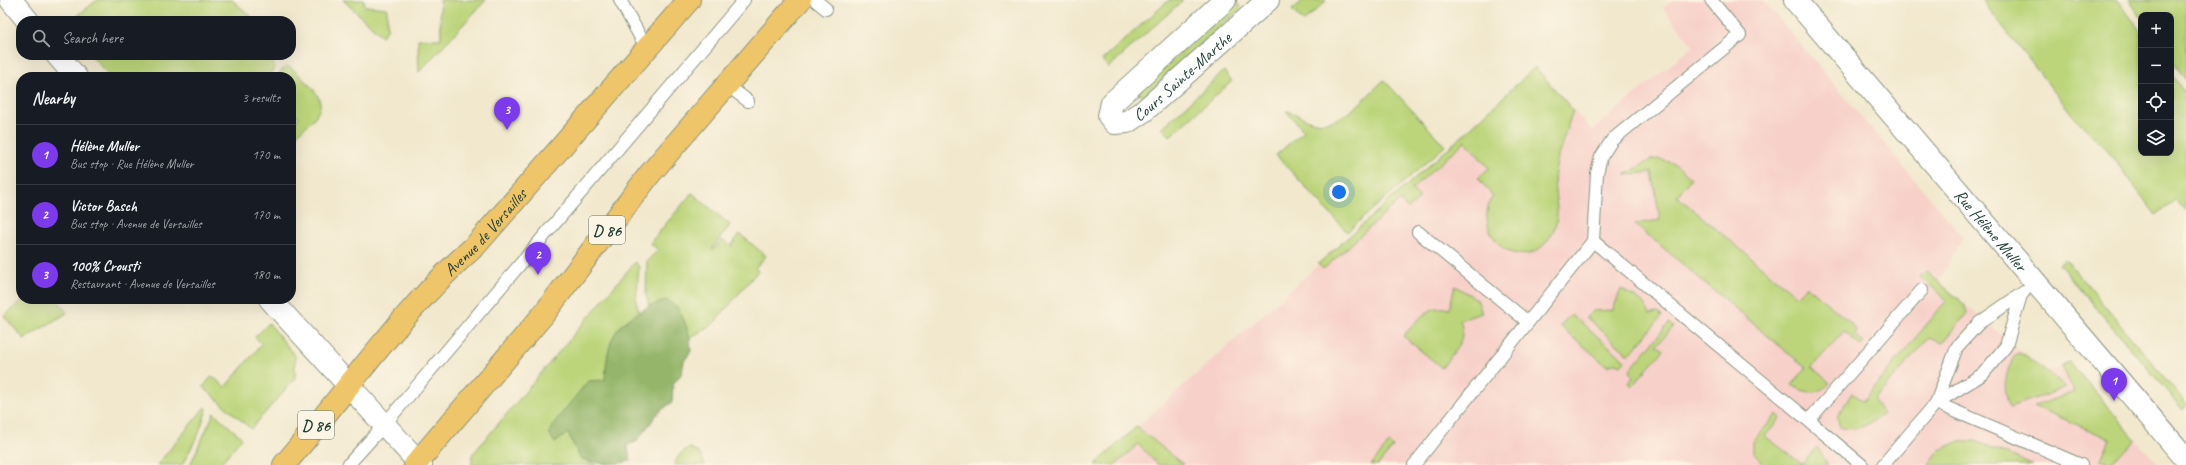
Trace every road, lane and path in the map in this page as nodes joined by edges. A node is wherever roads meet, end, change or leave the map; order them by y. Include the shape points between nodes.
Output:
1 (10, 0) edge
2 (620, 0) edge
3 (689, 0) edge
4 (744, 0) edge
5 (800, 0) edge
6 (815, 0) edge
7 (1225, 0) edge
8 (1268, 0) edge
9 (1711, 0) edge
10 (1795, 0) edge
11 (826, 9) dead end
12 (24, 16) edge
13 (647, 49) junction
14 (61, 60) edge
15 (72, 72) edge
16 (727, 85) junction
17 (748, 101) dead end
18 (1418, 232) dead end
19 (1593, 241) junction
20 (2028, 287) junction
21 (1922, 290) dead end
22 (275, 304) edge
23 (1528, 322) junction
24 (348, 385) junction
25 (1936, 403) junction
26 (1808, 420) junction
27 (384, 425) junction
28 (2186, 459) edge
29 (418, 464) edge
30 (284, 465) edge
31 (348, 465) edge
32 (1414, 465) edge
33 (1862, 465) edge
34 (1884, 465) edge
35 (2081, 465) edge

1 - 12 street
2 - 13 lane
3 - 13 main road, Avenue de Versailles / D 86
4 - 27 lane
5 - 16 main road, D 86
6 - 11 lane
7 - 8 street, Cours Sainte-Marthe via 1112,102 1109,116 1115,122 1127,122 1145,110
9 - 19 lane via 1740,35 1612,140 1601,157 1597,173
10 - 20 street, Rue Hélène Muller
13 - 24 main road, Avenue de Versailles / D 86 via 476,245 446,271
14 - 15 street
16 - 17 lane
16 - 29 main road, D 86 via 649,175 543,315
18 - 23 lane
19 - 23 lane
19 - 26 lane
20 - 25 lane via 1979,323 1957,347
20 - 25 lane via 2006,346 1983,374
20 - 28 street, Rue Hélène Muller
21 - 26 lane
22 - 24 street
23 - 32 lane
24 - 27 street
24 - 30 main road, Avenue de Versailles / D 86
25 - 34 lane
25 - 35 lane
26 - 33 lane
27 - 29 street
27 - 31 lane

